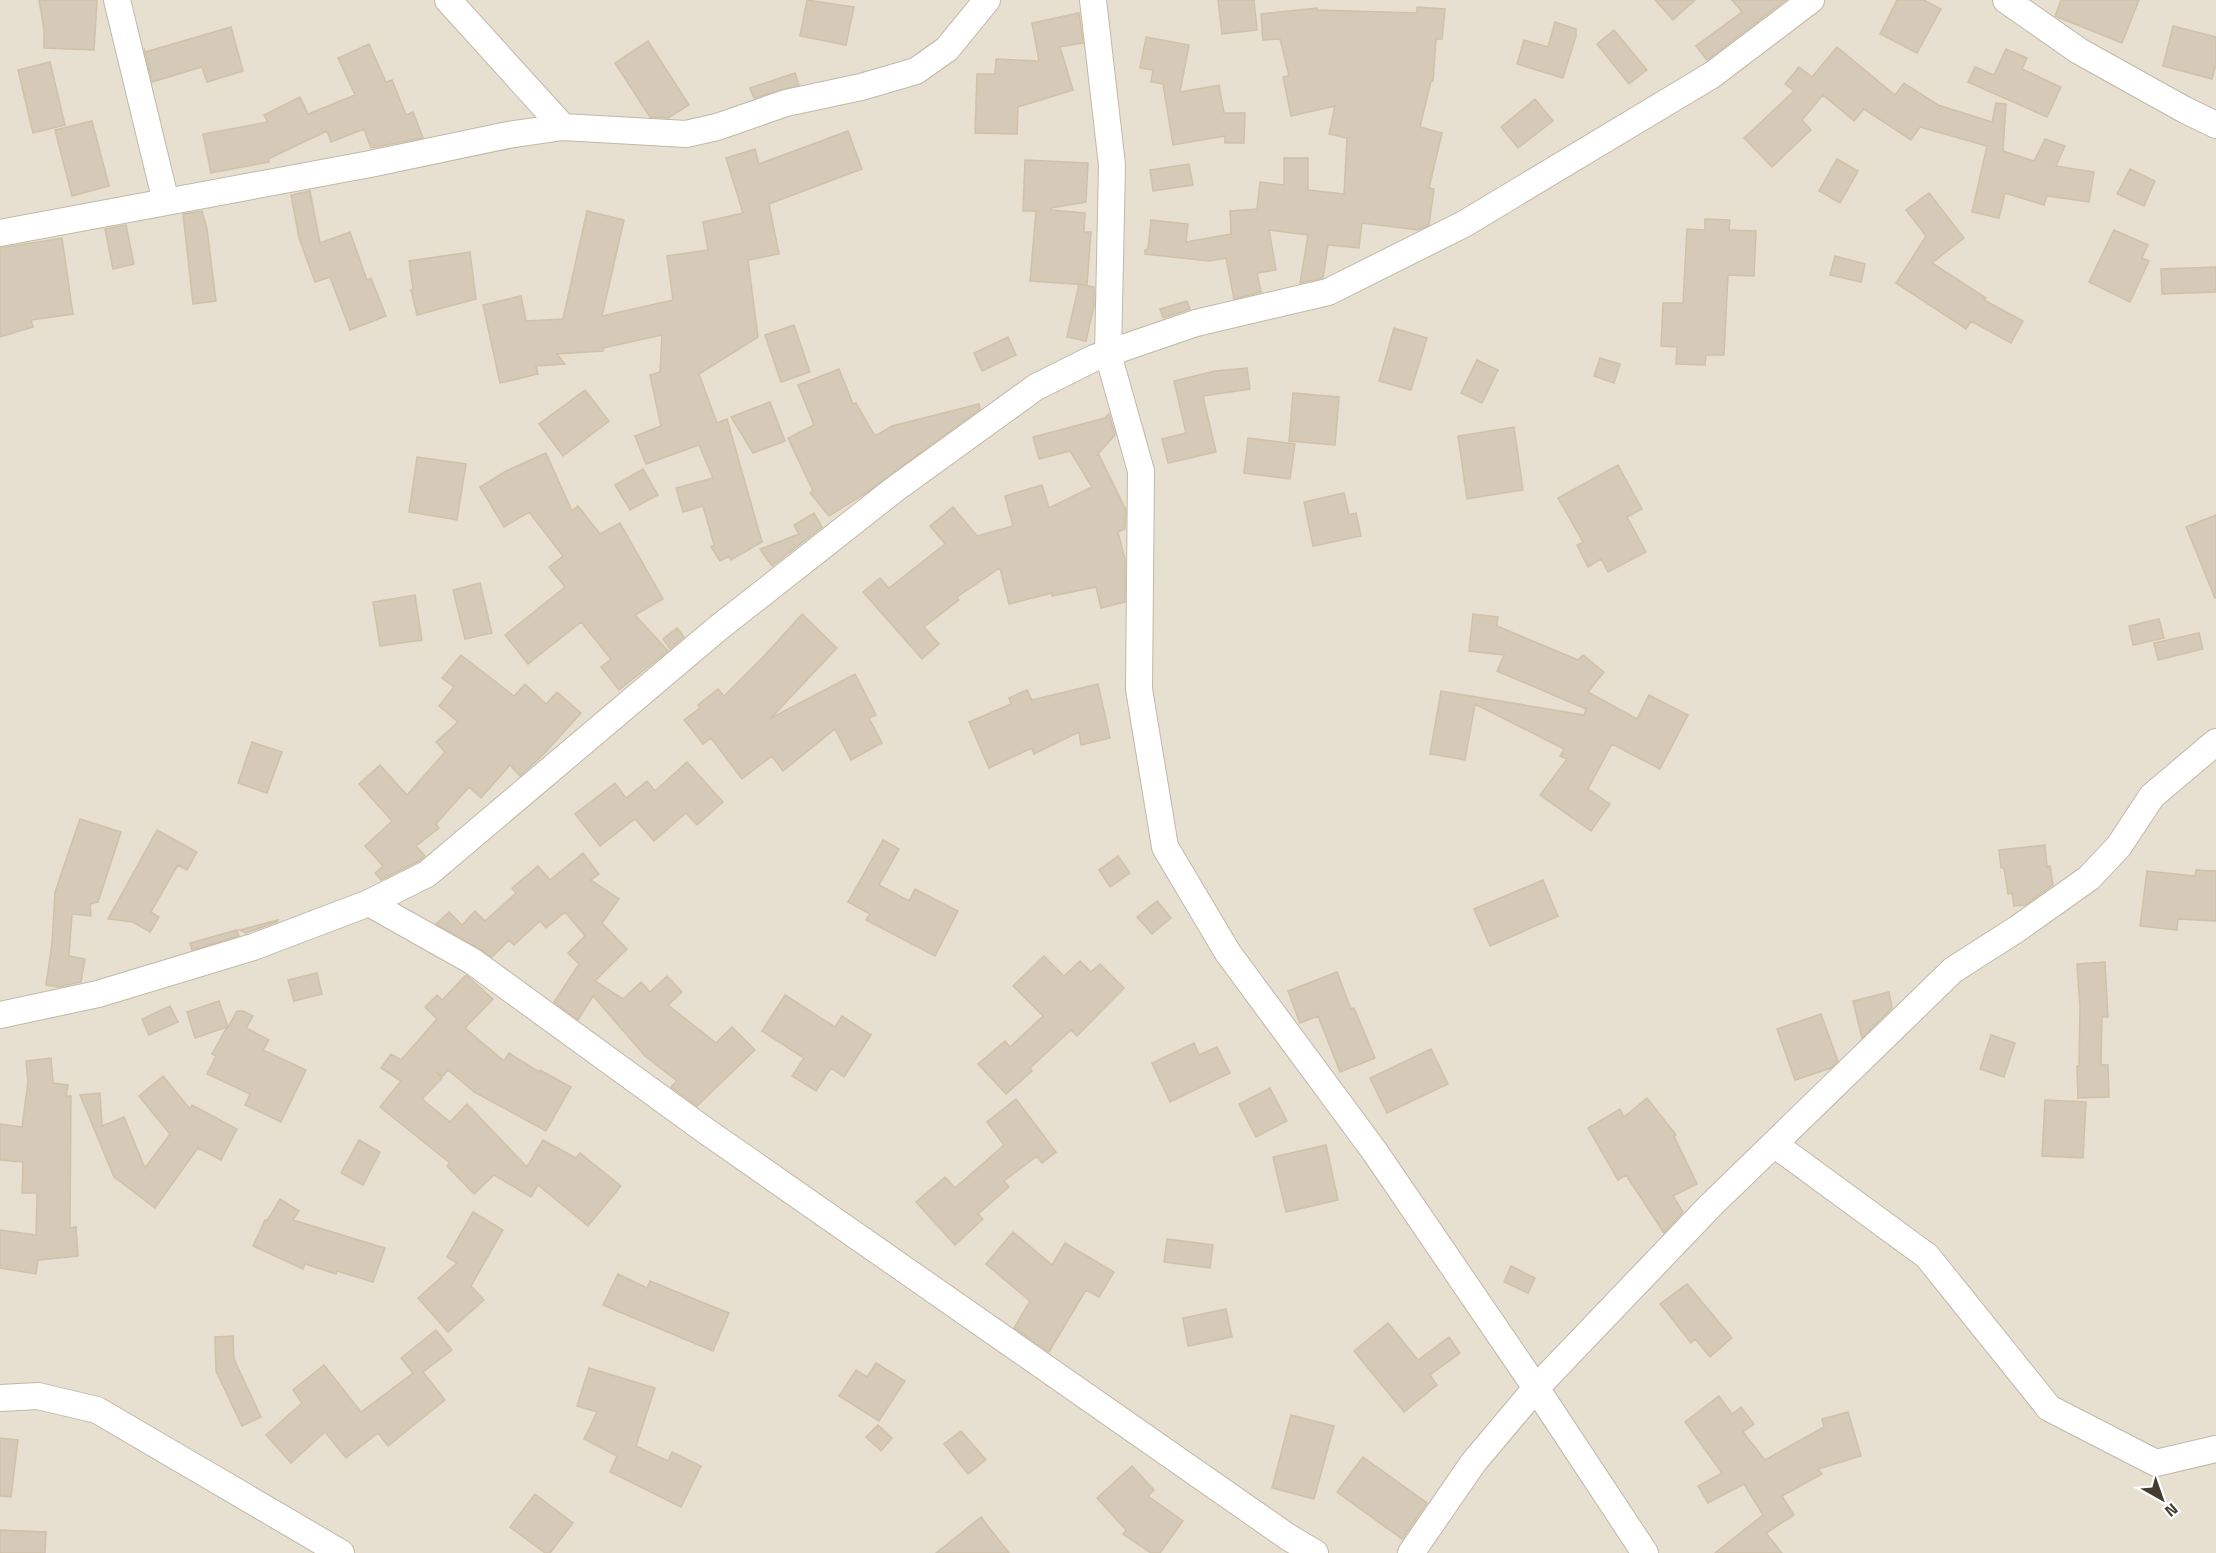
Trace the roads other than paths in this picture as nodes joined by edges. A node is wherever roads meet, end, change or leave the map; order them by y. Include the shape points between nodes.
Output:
1 (117, 0) edge
2 (448, 0) edge
3 (987, 0) edge
4 (1093, 0) edge
5 (1811, 0) edge
6 (2006, 0) edge
7 (2216, 125) edge
8 (563, 127) junction
9 (165, 202) junction
10 (0, 233) edge
11 (1108, 354) junction
12 (2216, 742) edge
13 (369, 903) junction
14 (0, 1015) edge
15 (1774, 1144) junction
16 (1536, 1388) junction
17 (0, 1398) edge
18 (2216, 1449) edge
19 (341, 1553) edge
20 (1315, 1553) edge
21 (1411, 1553) edge
22 (1645, 1553) edge

1 - 9 street
2 - 8 street
3 - 8 street via 947,49 916,71 786,103 686,134
4 - 11 street via 1112,165
5 - 11 street via 1712,75 1464,224 1328,292 1196,323
6 - 7 street via 2079,51
8 - 9 street
9 - 10 street
11 - 13 street via 1036,387 895,489 717,629 427,874
11 - 16 street via 1141,471 1139,689 1165,847 1228,953 1375,1152
12 - 15 street via 2152,796 2119,846 2090,878 1953,970
13 - 14 street via 242,950 98,994
13 - 20 street via 472,961 706,1131
15 - 16 street
15 - 18 street via 1927,1256 2049,1408 2156,1463
16 - 21 street via 1473,1463
16 - 22 street
17 - 19 street via 38,1396 97,1410

